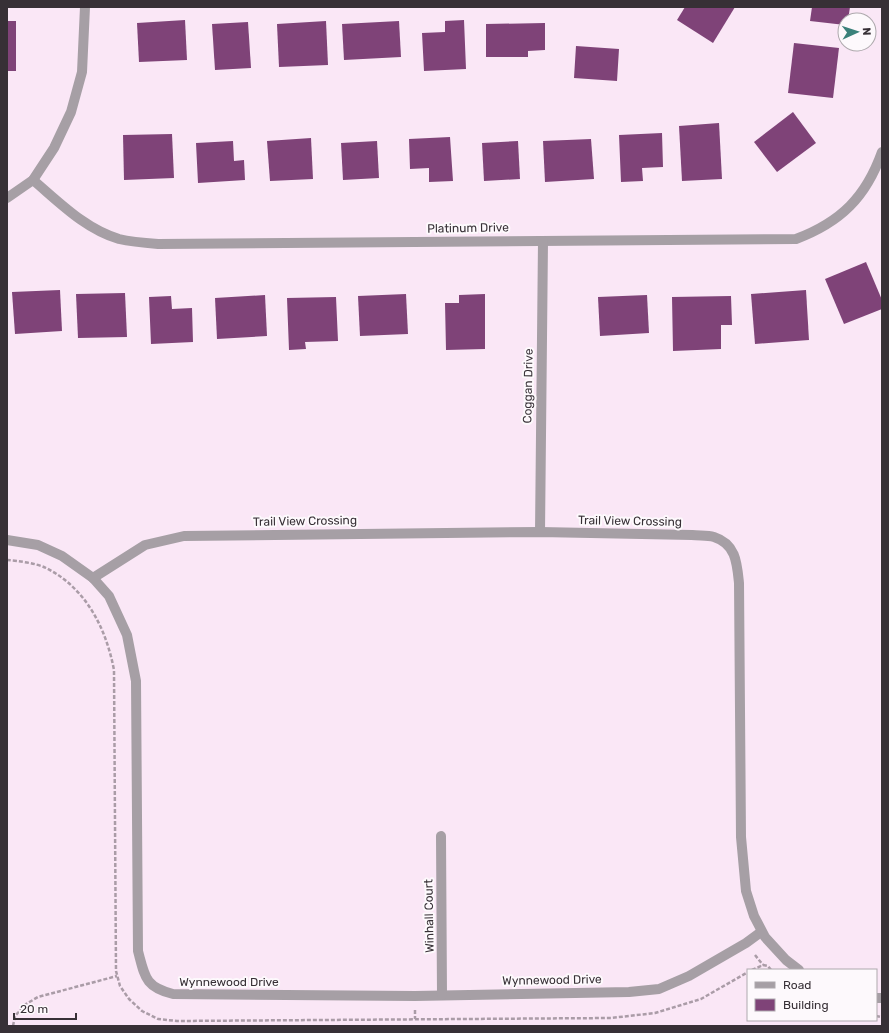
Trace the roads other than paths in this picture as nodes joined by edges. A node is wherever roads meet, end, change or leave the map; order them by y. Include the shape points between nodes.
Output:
1 (85, 7) edge
2 (882, 152) edge
3 (33, 180) junction
4 (7, 198) edge
5 (543, 241) junction
6 (540, 532) junction
7 (7, 540) edge
8 (93, 578) junction
9 (441, 836) dead end
10 (761, 932) junction
11 (798, 969) edge
12 (442, 995) junction

1 - 3 street via 82,72 71,112 54,148
2 - 5 street, Platinum Drive via 864,190 849,207 812,233 796,239
3 - 4 street
3 - 5 street, Platinum Drive via 80,219 118,238 138,243
5 - 6 street, Coggan Drive
6 - 8 street, Trail View Crossing via 184,536 145,545
6 - 10 street, Trail View Crossing via 692,535 713,537 728,544 736,560 739,583 741,837 746,891
7 - 8 street, Wynnewood Drive via 38,545 62,556
8 - 12 street, Wynnewood Drive via 109,596 127,635 136,681 138,951 144,975 153,986 173,994
9 - 12 street, Winhall Court
10 - 11 street, Trail View Crossing
10 - 12 street, Wynnewood Drive via 689,976 659,989

